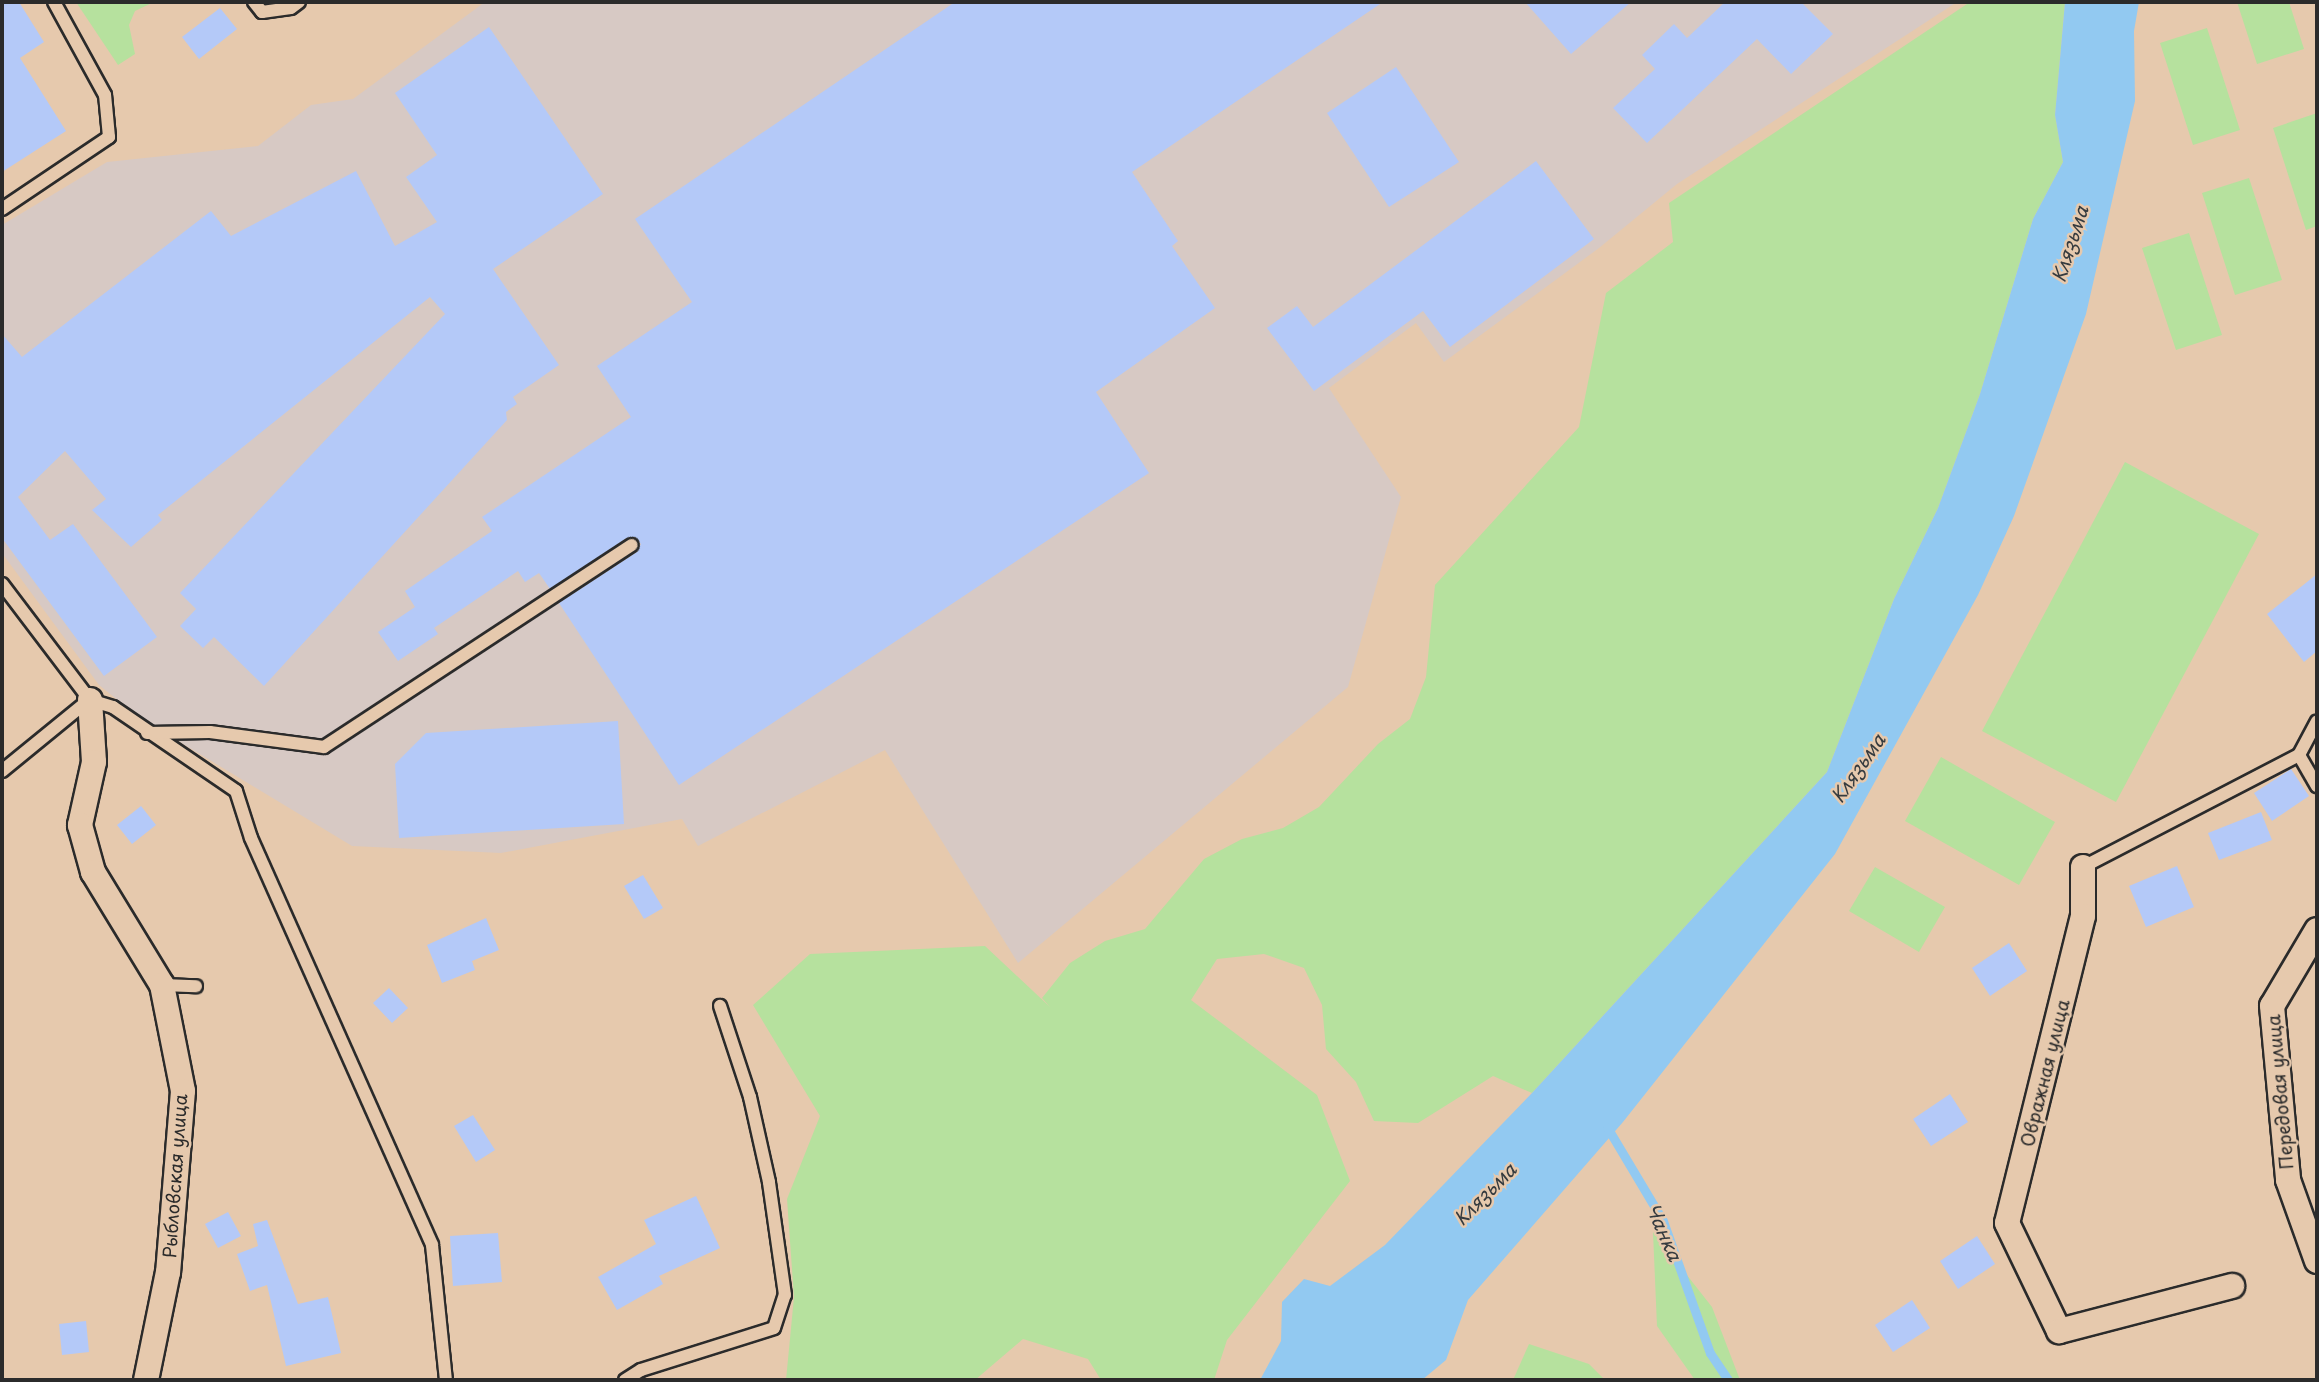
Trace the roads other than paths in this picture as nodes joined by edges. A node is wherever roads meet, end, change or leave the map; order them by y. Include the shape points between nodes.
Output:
1 (54, 2) edge
2 (254, 2) edge
3 (299, 2) edge
4 (2, 209) edge
5 (632, 545) dead end
6 (2, 583) edge
7 (90, 700) junction
8 (2317, 722) edge
9 (147, 733) junction
10 (2299, 755) junction
11 (2, 771) edge
12 (2317, 786) edge
13 (2083, 867) joint
14 (2317, 930) edge
15 (162, 985) junction
16 (196, 986) dead end
17 (720, 1006) dead end
18 (2317, 1261) edge
19 (2232, 1286) dead end
20 (146, 1380) edge
21 (446, 1380) edge
22 (625, 1380) edge

1 - 4 lane via 105,95 109,137
2 - 3 lane via 262,12 291,8
5 - 9 lane via 324,747 209,732
6 - 7 lane
7 - 9 lane via 113,706
7 - 11 lane
7 - 15 street, Рыбловская улица via 94,762 80,825 93,872
8 - 10 lane
9 - 21 lane via 236,790 251,838 432,1245
10 - 12 lane
10 - 13 lane, Овражная улица
13 - 19 street, Овражная улица via 2083,916 2007,1223 2059,1331
14 - 18 street, Передовая улица via 2272,1006 2288,1180
15 - 16 lane
15 - 20 street, Рыбловская улица via 183,1091 168,1272
17 - 22 lane via 750,1097 769,1182 785,1295 774,1328 641,1370

